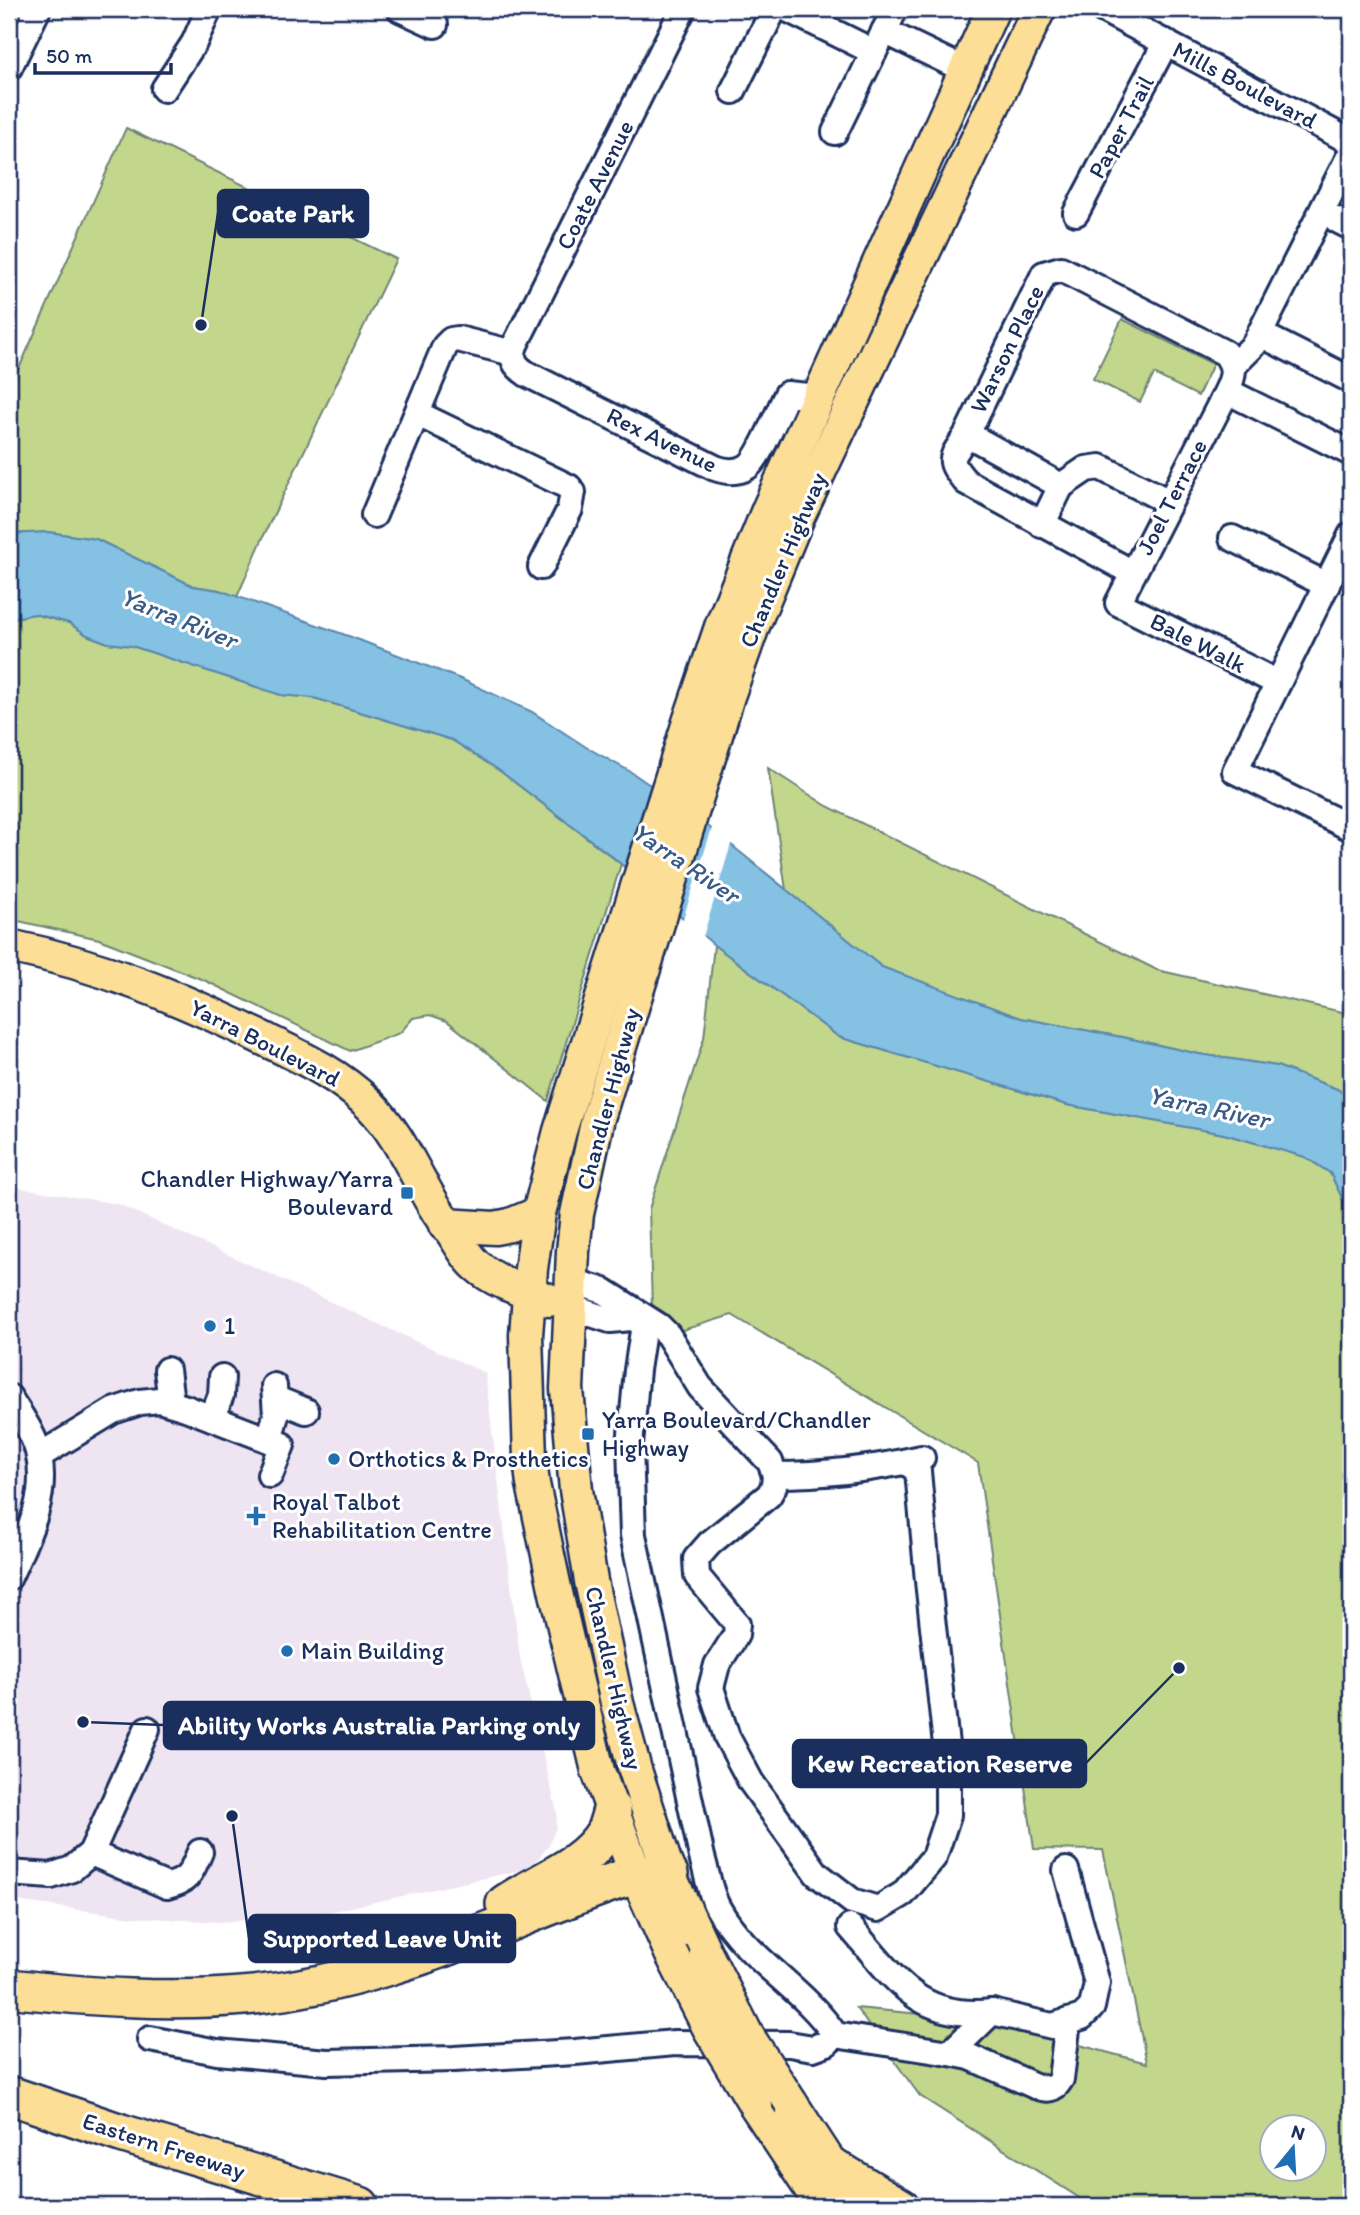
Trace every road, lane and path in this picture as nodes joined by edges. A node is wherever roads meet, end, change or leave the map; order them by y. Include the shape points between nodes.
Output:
1 (38, 9) edge
2 (209, 9) edge
3 (400, 9) edge
4 (683, 9) edge
5 (774, 9) edge
6 (787, 9) edge
7 (993, 9) edge
8 (1039, 9) edge
9 (1102, 9) edge
10 (435, 25) dead end
11 (885, 30) edge
12 (1166, 42) junction
13 (9, 68) edge
14 (965, 71) junction
15 (164, 89) dead end
16 (733, 91) dead end
17 (835, 132) dead end
18 (1347, 157) edge
19 (1076, 212) dead end
20 (1272, 340) dead end
21 (514, 358) junction
22 (1234, 365) junction
23 (1351, 380) edge
24 (1227, 391) junction
25 (819, 397) junction
26 (418, 414) junction
27 (967, 434) junction
28 (1351, 453) edge
29 (1062, 486) junction
30 (1170, 502) junction
31 (374, 515) dead end
32 (1042, 524) junction
33 (1351, 535) edge
34 (1232, 538) dead end
35 (541, 567) dead end
36 (1133, 573) junction
37 (1327, 585) junction
38 (1118, 603) joint
39 (1278, 683) junction
40 (1351, 828) edge
41 (9, 946) edge
42 (539, 1213) junction
43 (449, 1229) junction
44 (530, 1280) junction
45 (571, 1294) junction
46 (644, 1317) junction
47 (167, 1370) dead end
48 (222, 1377) dead end
49 (9, 1397) edge
50 (171, 1402) junction
51 (306, 1411) dead end
52 (212, 1418) junction
53 (269, 1440) junction
54 (39, 1456) junction
55 (270, 1475) dead end
56 (775, 1475) junction
57 (9, 1577) edge
58 (147, 1729) dead end
59 (612, 1810) junction
60 (200, 1852) dead end
61 (91, 1853) junction
62 (1066, 1870) dead end
63 (9, 1873) edge
64 (652, 1875) junction
65 (850, 1927) dead end
66 (450, 1944) junction
67 (9, 1987) edge
68 (992, 2012) junction
69 (1068, 2021) junction
70 (835, 2035) junction
71 (150, 2039) dead end
72 (950, 2053) junction
73 (9, 2095) edge
74 (831, 2164) junction
75 (360, 2206) edge
76 (822, 2206) edge
77 (858, 2206) edge
78 (903, 2206) edge

1 - 13 street
2 - 15 street via 194,43
3 - 10 street
4 - 21 street, Coate Avenue via 521,333
5 - 16 street
6 - 11 street
7 - 14 main road, Chandler Highway
8 - 45 main road, Chandler Highway via 798,517 753,626 602,1105 577,1214
9 - 12 street, Mills Boulevard
11 - 14 street
11 - 17 street
12 - 18 street, Mills Boulevard
12 - 19 street, Paper Trail
14 - 25 main road, Chandler Highway
18 - 22 street via 1254,345
20 - 23 street
21 - 25 street, Rex Avenue via 527,374 715,468 733,471 751,464 791,385
21 - 26 street, Rex Avenue via 466,340 451,340
22 - 24 street
22 - 27 street, Warson Place via 1225,354 1061,269 1044,274
24 - 28 street
24 - 30 street, Joel Terrace
25 - 42 main road, Chandler Highway via 757,535 704,677 559,1131
26 - 31 street
26 - 35 street via 569,487 573,492 570,509
27 - 29 street
27 - 32 street, Warson Place via 952,459 953,467 966,482
29 - 30 street via 1086,469 1100,467
29 - 32 street
30 - 36 street, Joel Terrace
32 - 36 street, Warson Place
33 - 37 street
34 - 37 street
36 - 38 street, Joel Terrace
37 - 39 street
38 - 39 street, Bale Walk
39 - 40 street via 1234,771
41 - 43 main road, Yarra Boulevard via 145,985 316,1065 369,1103 391,1128
42 - 43 main road via 495,1228
42 - 44 main road, Chandler Highway
43 - 44 main road, Yarra Boulevard via 480,1268
44 - 45 main road, Yarra Boulevard
44 - 59 main road, Chandler Highway via 526,1335 533,1484 589,1735
45 - 46 street via 610,1320
45 - 64 main road, Chandler Highway via 567,1388 576,1490 591,1581 635,1770
46 - 56 street via 668,1335 700,1387 770,1462
46 - 70 street via 630,1446 633,1535 702,1857 717,1907 734,1931 822,2015
47 - 50 street
48 - 52 street
49 - 54 street
50 - 52 street
50 - 54 street via 140,1402 121,1408
51 - 53 street via 275,1393 276,1415
52 - 53 street
53 - 55 street via 282,1446
54 - 57 street via 41,1488 30,1531
56 - 56 street via 815,1475 916,1460 948,1763 948,1815 933,1857 903,1894 878,1909 852,1901 810,1865 751,1782 727,1737 711,1688 716,1665 736,1635 737,1625 697,1576 696,1559 709,1542 769,1495
58 - 61 street
59 - 64 main road, Chandler Highway
59 - 66 highway via 606,1830 591,1849
60 - 61 street via 189,1875 167,1886
61 - 63 street via 72,1869 51,1876
62 - 69 street via 1097,1983 1092,2007 1082,2017
64 - 66 highway
64 - 74 main road, Chandler Highway, bridge via 706,1954 747,2035
64 - 76 main road, Chandler Highway, bridge via 671,1953 709,2028
65 - 68 street via 912,1995 939,2010
66 - 67 highway via 366,1973 254,1995 146,1997
68 - 69 street via 1052,2026
68 - 72 street
69 - 72 street via 1061,2079 1051,2089
70 - 71 street via 813,2048 675,2043 454,2059 327,2062 217,2052
70 - 72 street
73 - 75 highway, Eastern Freeway
74 - 77 main road, Chandler Highway
74 - 78 main road

